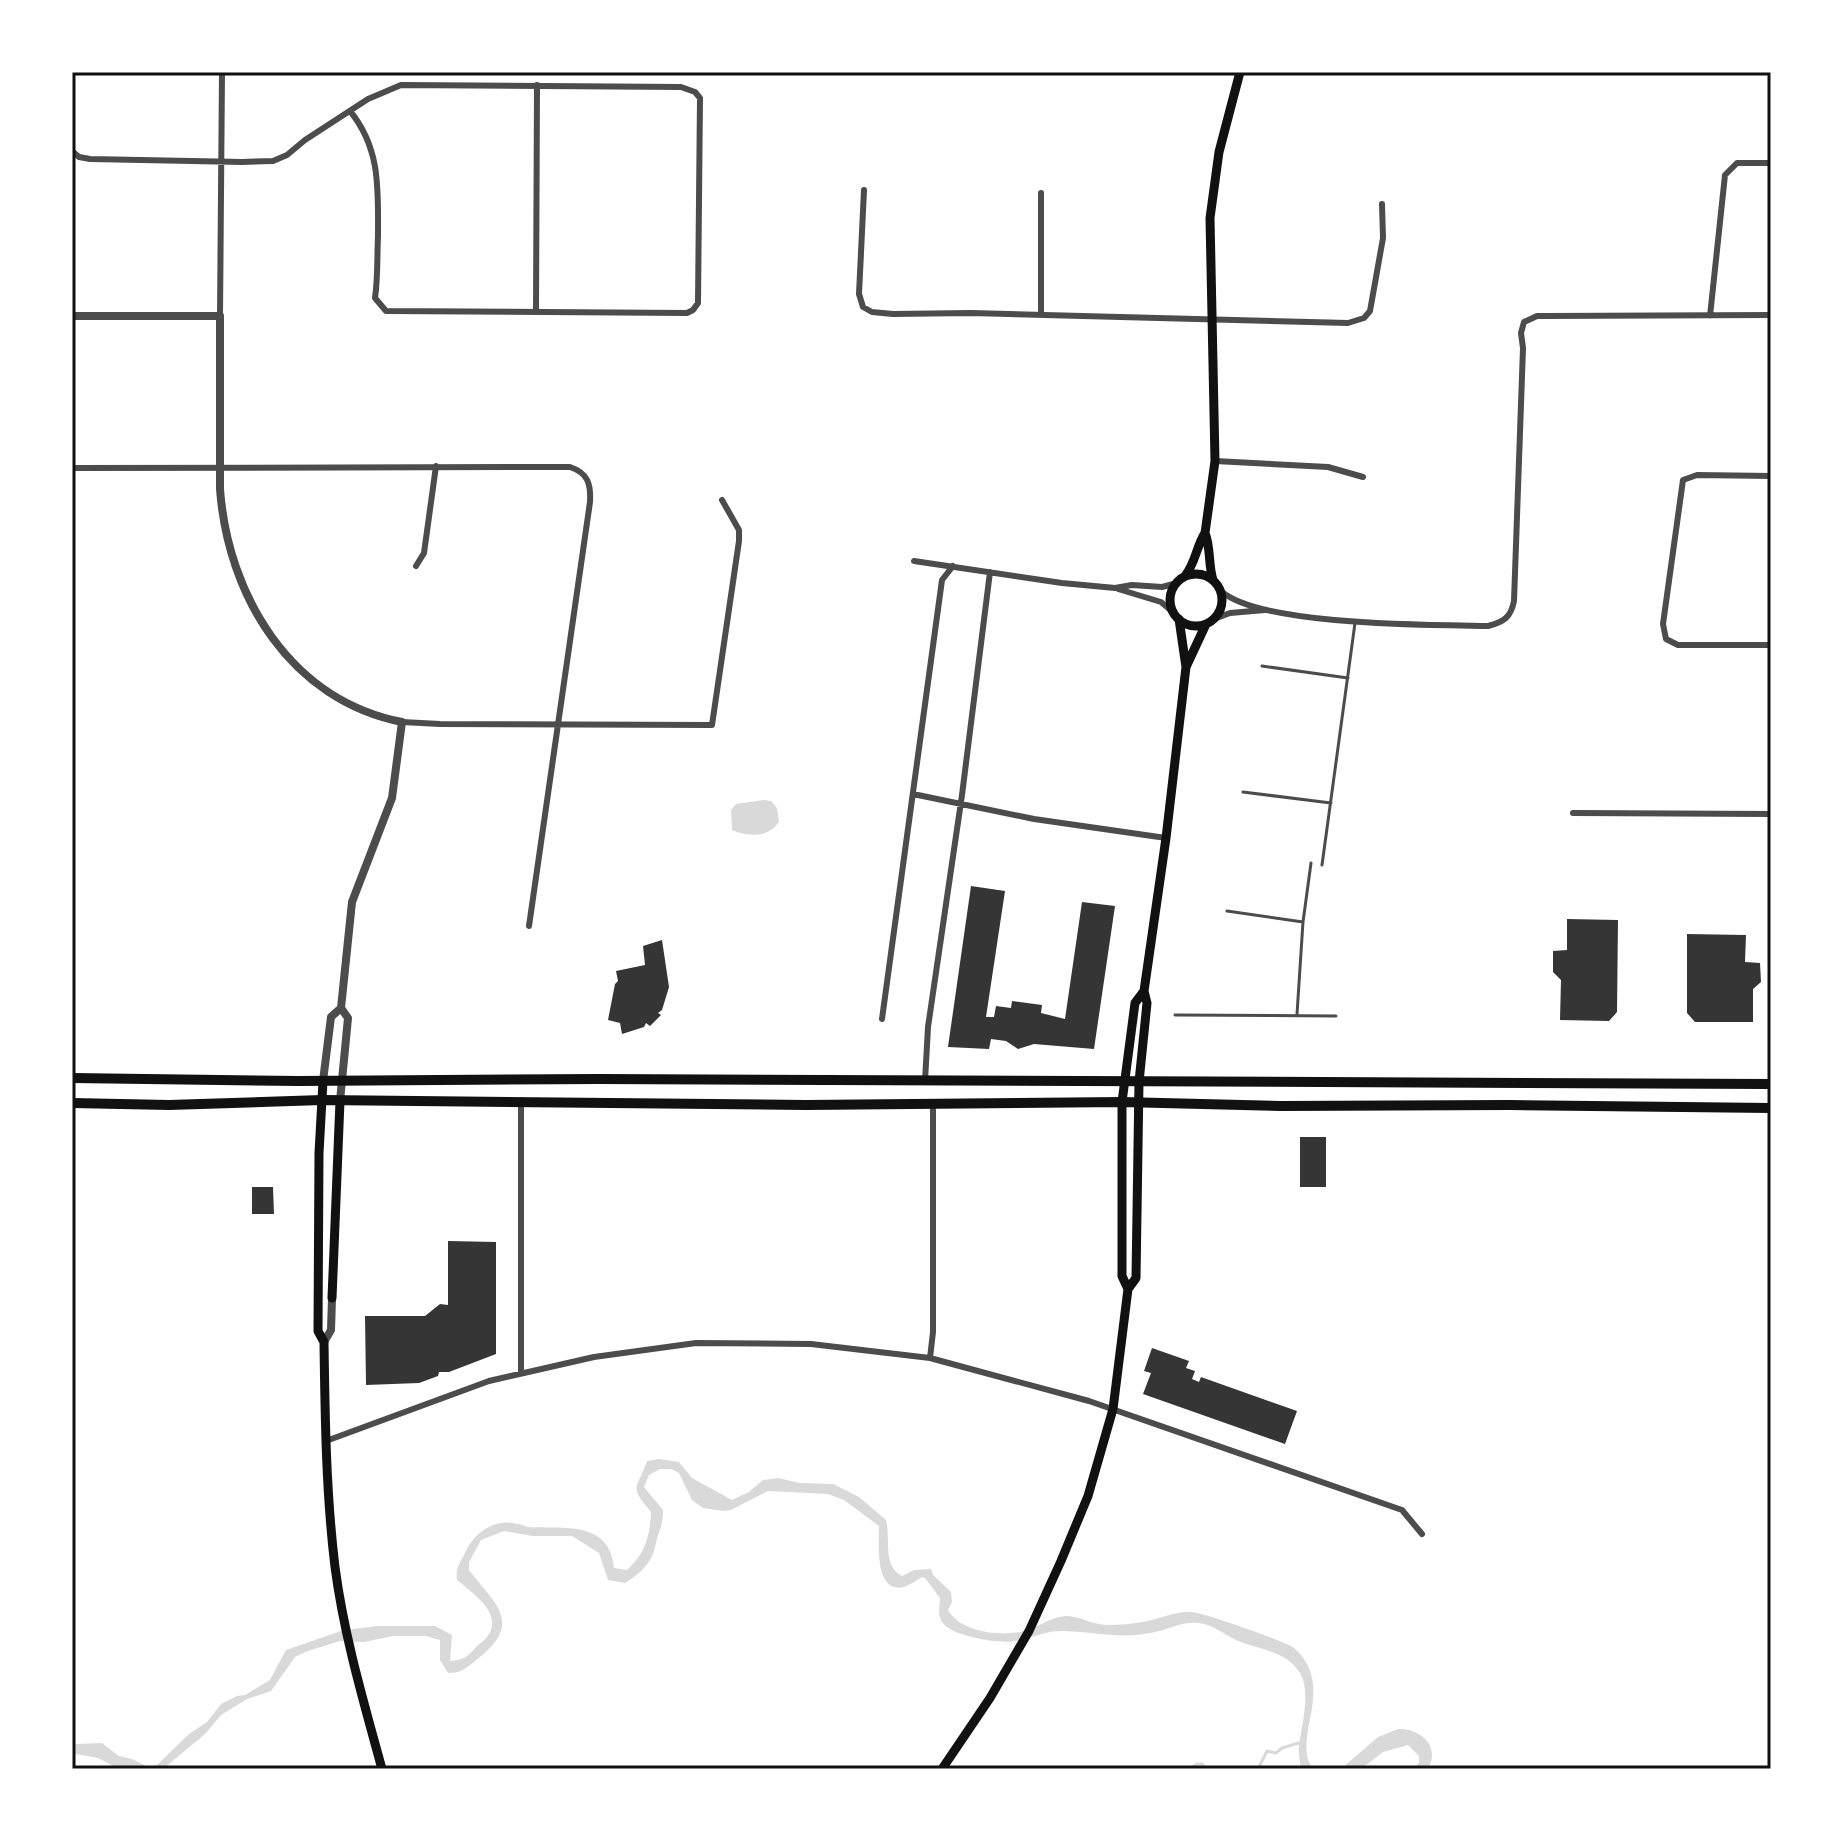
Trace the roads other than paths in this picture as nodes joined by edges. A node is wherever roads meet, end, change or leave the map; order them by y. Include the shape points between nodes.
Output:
1 (222, 72) edge
2 (1240, 72) edge
3 (537, 85) junction
4 (350, 111) junction
5 (72, 151) edge
6 (221, 162) junction
7 (1771, 163) edge
8 (864, 190) dead end
9 (1041, 193) dead end
10 (1382, 204) dead end
11 (536, 312) junction
12 (1041, 315) junction
13 (1771, 315) edge
14 (72, 316) edge
15 (220, 316) junction
16 (1710, 316) junction
17 (1210, 319) junction
18 (1215, 461) junction
19 (436, 466) junction
20 (72, 468) edge
21 (221, 468) junction
22 (1771, 476) edge
23 (1363, 477) dead end
24 (722, 500) dead end
25 (1205, 533) junction
26 (914, 561) dead end
27 (416, 566) dead end
28 (953, 566) junction
29 (990, 572) junction
30 (1185, 576) junction
31 (1213, 580) junction
32 (1177, 583) junction
33 (1115, 588) junction
34 (1221, 591) junction
35 (1265, 610) junction
36 (1176, 616) junction
37 (1210, 622) junction
38 (1355, 622) junction
39 (1771, 645) edge
40 (1262, 666) dead end
41 (1186, 667) junction
42 (1348, 678) junction
43 (402, 722) junction
44 (558, 725) junction
45 (1243, 792) dead end
46 (913, 794) junction
47 (1331, 803) junction
48 (960, 805) junction
49 (1573, 813) dead end
50 (1771, 814) edge
51 (1166, 838) junction
52 (1311, 863) dead end
53 (1322, 865) dead end
54 (1227, 911) dead end
55 (1303, 922) junction
56 (529, 926) dead end
57 (1144, 991) junction
58 (341, 1008) junction
59 (1297, 1014) junction
60 (1175, 1015) dead end
61 (1336, 1016) dead end
62 (882, 1019) dead end
63 (72, 1078) edge
64 (341, 1080) junction
65 (323, 1081) junction
66 (925, 1081) junction
67 (1123, 1082) junction
68 (1139, 1082) junction
69 (1771, 1084) edge
70 (322, 1100) junction
71 (340, 1101) junction
72 (521, 1102) junction
73 (1122, 1102) junction
74 (72, 1103) edge
75 (1141, 1103) junction
76 (933, 1104) junction
77 (1771, 1108) edge
78 (1128, 1289) junction
79 (332, 1298) joint
80 (324, 1342) junction
81 (930, 1358) junction
82 (521, 1373) junction
83 (1113, 1409) junction
84 (326, 1441) junction
85 (1422, 1534) dead end
86 (382, 1769) edge
87 (942, 1769) edge

1 - 6 street
2 - 17 main road via 1212,186
3 - 4 street via 401,85
3 - 11 street
3 - 11 street via 681,87 700,98 699,287 693,310
4 - 6 street via 273,161
4 - 11 street via 362,126 376,163 378,305 386,311
5 - 6 street via 90,159
6 - 15 street
7 - 16 street via 1737,163 1725,175
8 - 12 street via 859,294 863,307 893,314
9 - 12 street
10 - 17 street via 1383,238 1370,311 1364,318 1348,323
12 - 17 street
13 - 16 street
14 - 15 street
15 - 21 street
16 - 38 street via 1537,316 1524,322 1512,612 1503,622 1488,626
17 - 18 main road
18 - 23 street via 1318,466
18 - 25 main road
19 - 21 street
19 - 27 street via 424,553
19 - 44 street via 570,467 589,482
20 - 21 street
21 - 43 street via 222,515 238,577 276,643 329,693 378,717
22 - 39 street via 1697,475 1683,480 1663,624 1666,639 1678,645
24 - 44 street via 739,530 739,541 712,725
25 - 30 main road
25 - 31 main road
26 - 28 street
28 - 29 street
28 - 46 street via 942,580
29 - 33 street
29 - 48 street
30 - 31 main road via 1200,574
30 - 32 main road
31 - 34 main road
32 - 33 street
32 - 36 main road via 1170,597
33 - 36 street via 1161,602
34 - 35 street
34 - 37 main road via 1222,606
35 - 37 street via 1230,613
35 - 38 street
36 - 37 main road via 1192,625
36 - 41 main road
37 - 41 main road
38 - 42 lane
40 - 42 lane
41 - 51 main road
42 - 47 lane
43 - 44 street
43 - 58 street via 392,798 352,902
44 - 56 street
45 - 47 lane
46 - 48 street
46 - 62 street
47 - 53 lane
48 - 51 street
48 - 66 street
49 - 50 street
51 - 57 main road
52 - 55 lane
54 - 55 lane
55 - 59 lane
57 - 67 main road via 1135,1003
57 - 68 main road
58 - 64 street via 348,1018
58 - 65 street via 331,1017
59 - 60 lane
59 - 61 lane
63 - 65 main road
64 - 65 main road
64 - 66 main road
64 - 71 street
65 - 70 main road
66 - 67 main road
67 - 68 main road
67 - 73 main road
68 - 69 main road
68 - 75 main road
70 - 71 main road
70 - 74 main road
70 - 80 main road via 318,1331
71 - 72 main road
71 - 79 main road
72 - 76 main road
72 - 82 street
73 - 75 main road
73 - 76 main road
73 - 78 main road via 1122,1276
75 - 77 main road
75 - 78 main road via 1138,1250 1136,1278
76 - 81 street
78 - 83 main road
79 - 80 street via 331,1330
80 - 84 main road
81 - 82 street via 811,1344 696,1343
81 - 83 street
82 - 84 street
83 - 85 street via 1402,1510
83 - 87 main road via 1098,1466 1040,1608 990,1698
84 - 86 main road via 345,1622

